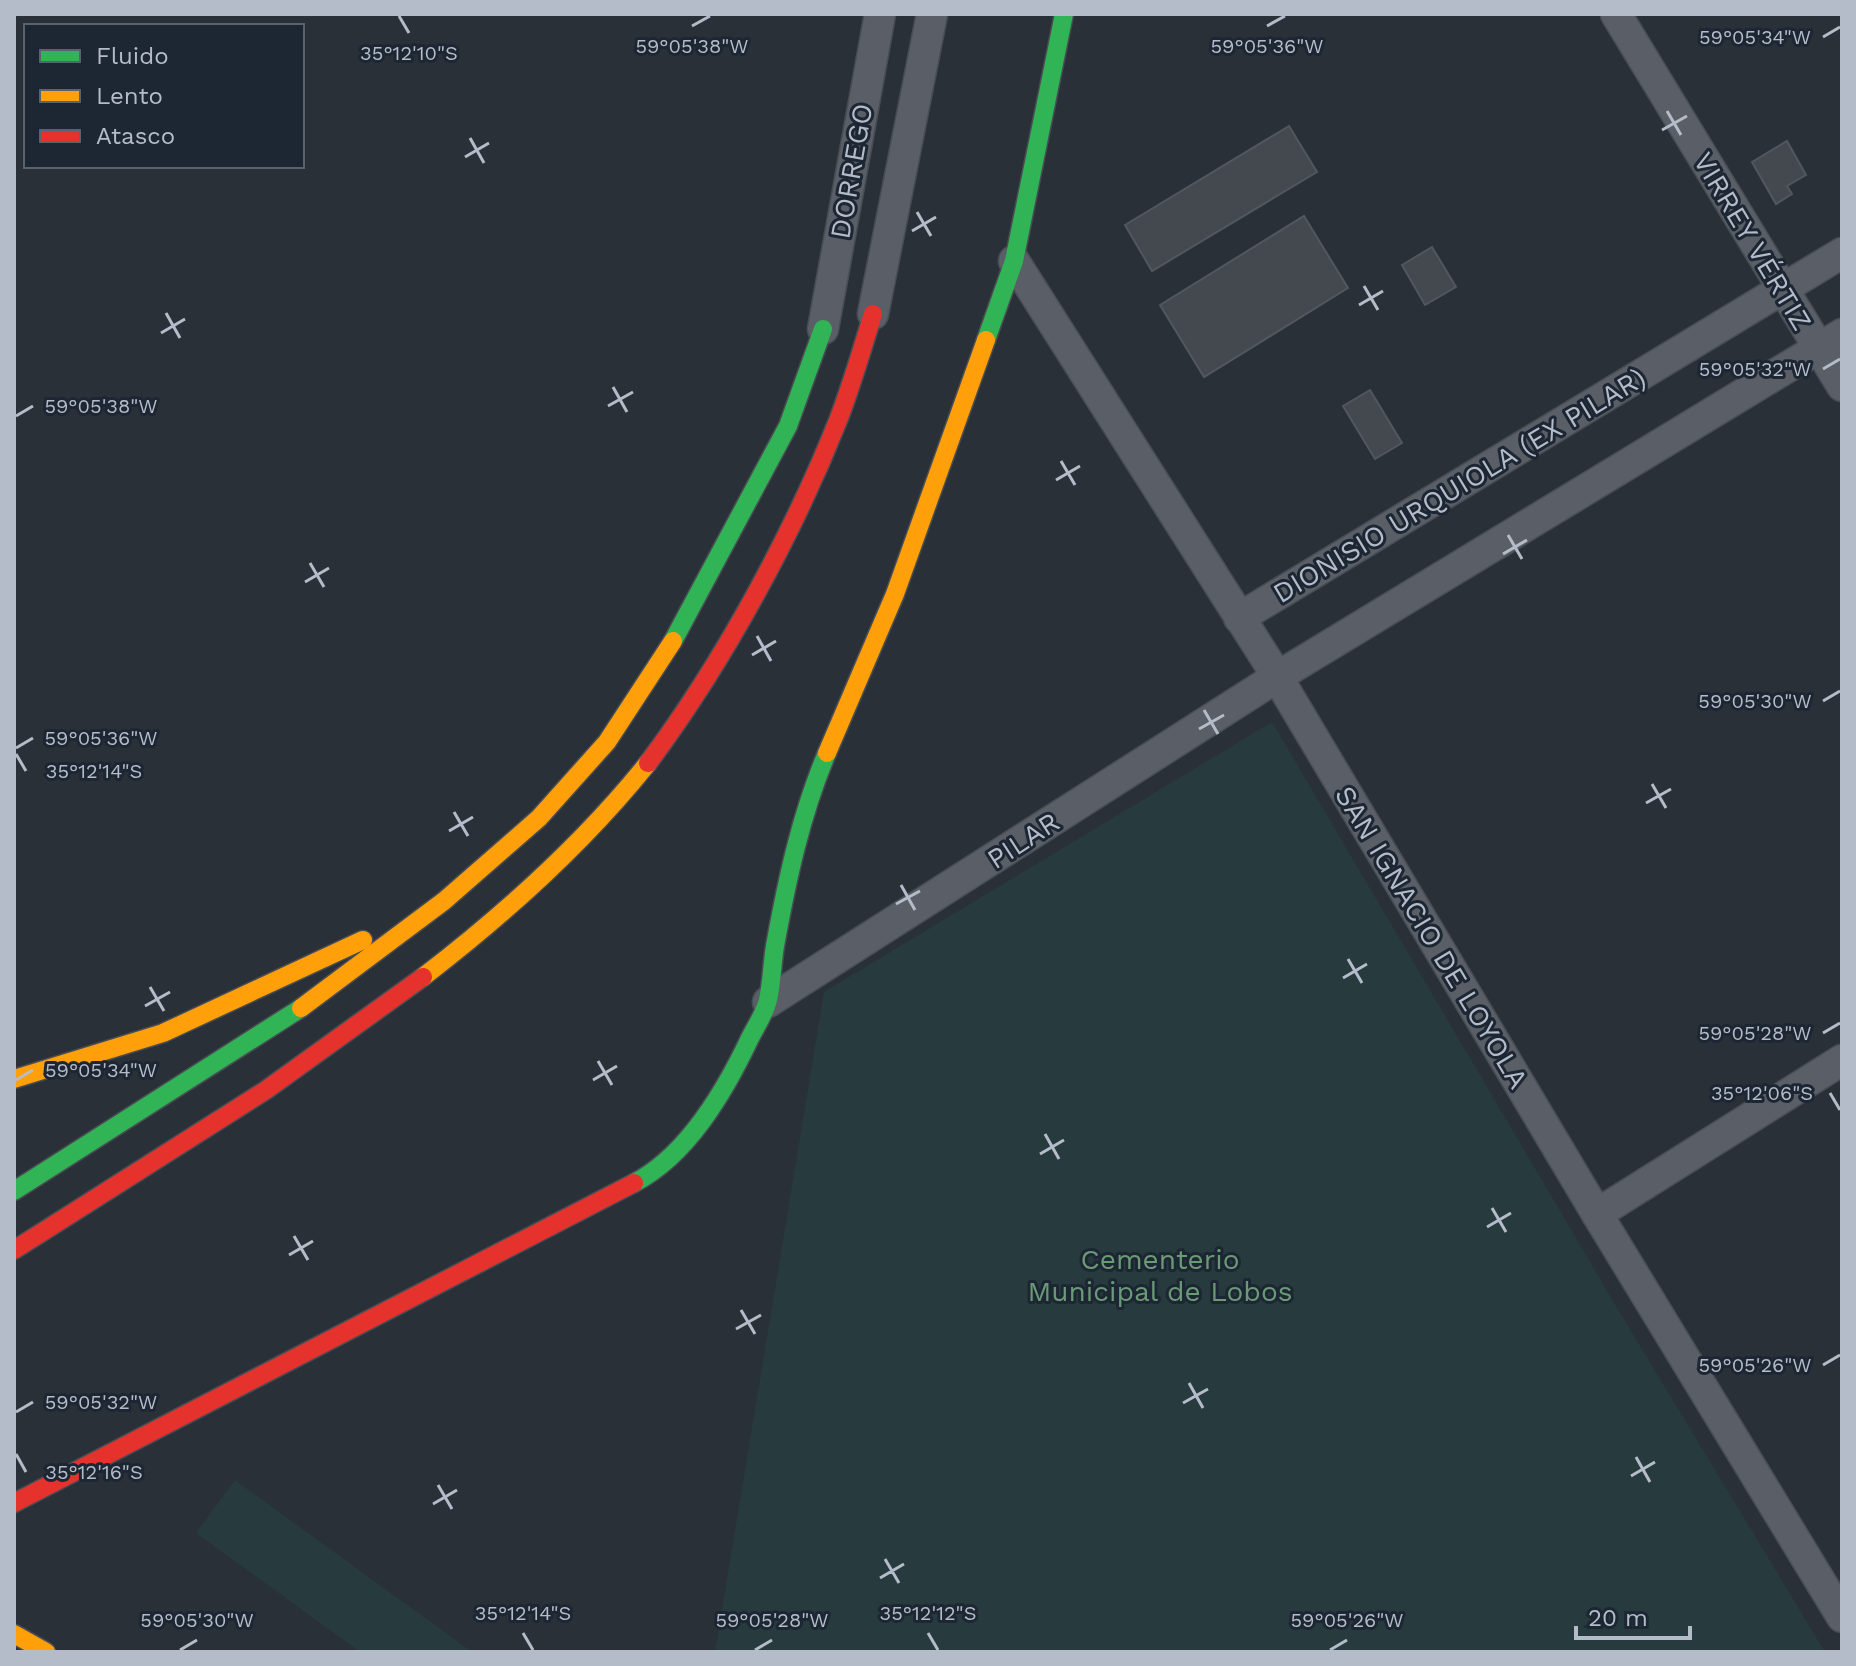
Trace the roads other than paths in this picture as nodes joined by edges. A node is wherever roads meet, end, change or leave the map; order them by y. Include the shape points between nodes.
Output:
1 (880, 14) edge
2 (932, 14) edge
3 (1064, 14) edge
4 (1616, 14) edge
5 (1842, 253) edge
6 (1014, 261) junction
7 (1782, 289) junction
8 (873, 314) joint
9 (823, 329) joint
10 (1830, 341) edge
11 (1842, 386) edge
12 (1239, 618) junction
13 (1277, 677) junction
14 (444, 901) junction
15 (768, 1002) junction
16 (1842, 1060) edge
17 (14, 1079) edge
18 (14, 1191) edge
19 (1597, 1214) junction
20 (14, 1250) edge
21 (14, 1503) edge
22 (1842, 1617) edge
23 (14, 1634) edge
24 (46, 1652) edge

1 - 9 street, DORREGO
2 - 8 street, DORREGO
3 - 6 main road
4 - 7 street, VIRREY VÉRTIZ
5 - 7 street, DIONISIO URQUIOLA (EX PILAR)
6 - 12 street, SAN IGNACIO DE LOYOLA
6 - 15 main road via 895,594 813,786 775,947
7 - 10 street, VIRREY VÉRTIZ
7 - 12 street, DIONISIO URQUIOLA (EX PILAR)
8 - 20 main road via 810,485 745,612 682,716 626,791 548,872 417,984 287,1076
9 - 14 main road via 788,426 689,616 646,686 607,742 539,818
10 - 11 street, VIRREY VÉRTIZ
10 - 13 street
12 - 13 street, SAN IGNACIO DE LOYOLA
13 - 15 street, PILAR
13 - 19 street, SAN IGNACIO DE LOYOLA
14 - 17 main road via 163,1033
14 - 18 main road via 323,994
15 - 21 main road via 729,1082 696,1130 647,1176
16 - 19 street
19 - 22 street, SAN IGNACIO DE LOYOLA
23 - 24 main road

